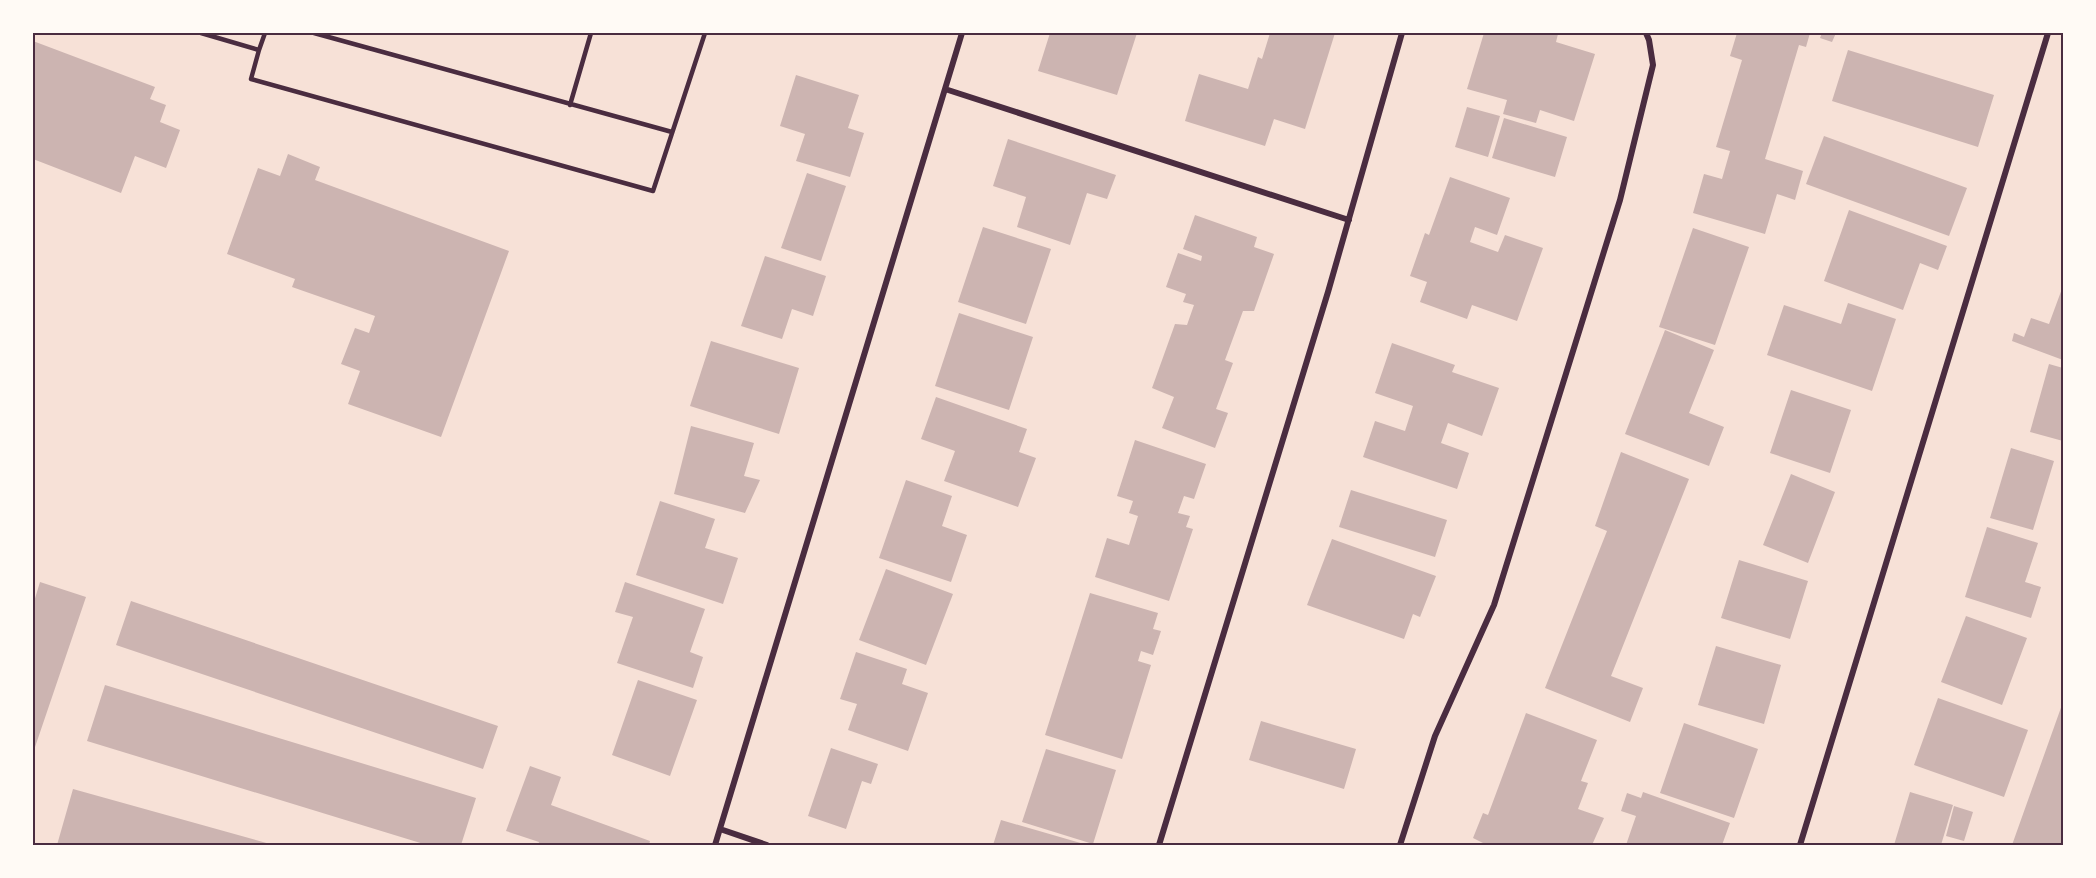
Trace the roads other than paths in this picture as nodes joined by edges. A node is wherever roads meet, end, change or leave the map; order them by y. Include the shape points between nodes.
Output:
1 (201, 33) edge
2 (265, 33) edge
3 (314, 33) edge
4 (591, 33) edge
5 (705, 33) edge
6 (962, 33) edge
7 (1402, 33) edge
8 (1646, 33) edge
9 (2048, 33) edge
10 (259, 50) junction
11 (945, 88) junction
12 (570, 105) junction
13 (672, 132) junction
14 (1349, 220) junction
15 (720, 829) junction
16 (715, 845) edge
17 (767, 845) edge
18 (1159, 845) edge
19 (1400, 845) edge
20 (1800, 845) edge

1 - 10 lane
2 - 10 lane
3 - 12 lane
4 - 12 lane
5 - 13 lane
6 - 11 street
7 - 14 street
8 - 19 street via 1653,65 1620,200 1494,605 1435,736
9 - 20 street
10 - 13 lane via 250,79 653,191
11 - 14 street
11 - 15 street
12 - 13 lane
14 - 18 street
15 - 16 street
15 - 17 street

